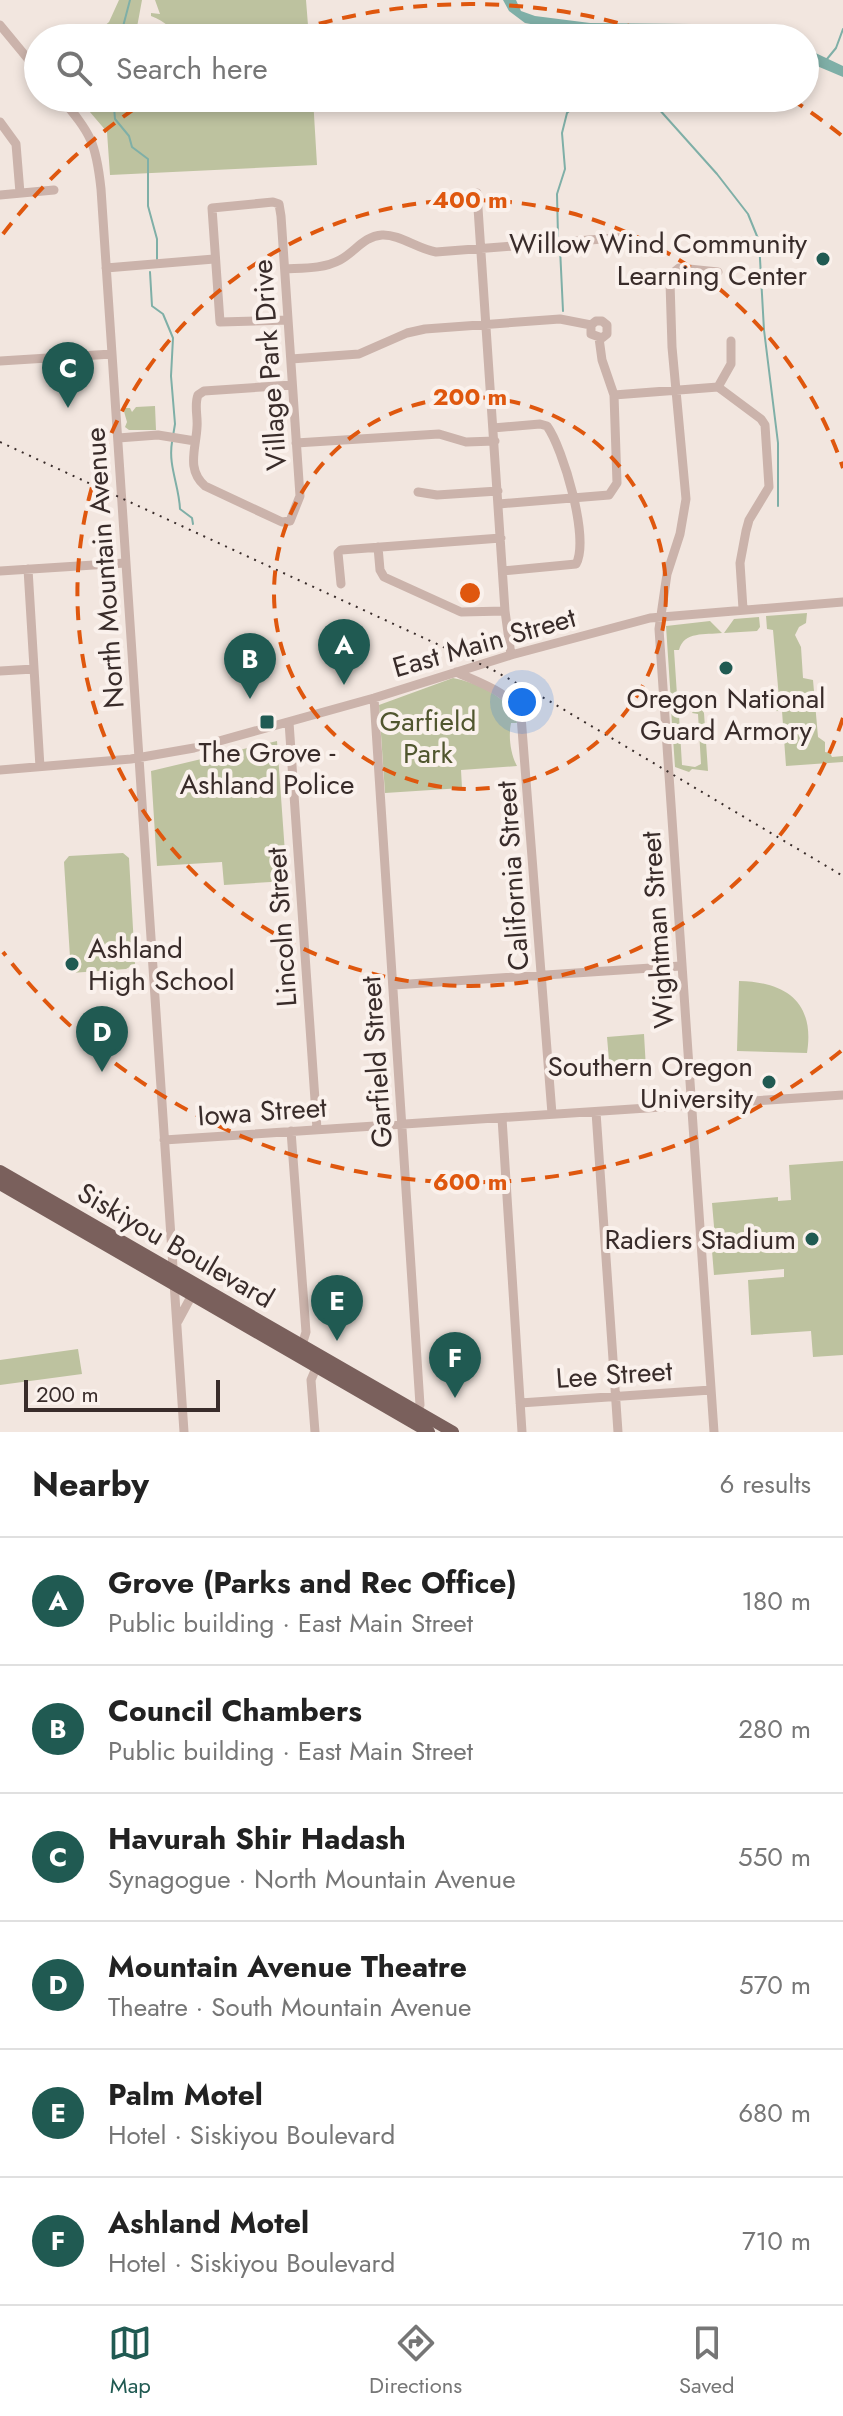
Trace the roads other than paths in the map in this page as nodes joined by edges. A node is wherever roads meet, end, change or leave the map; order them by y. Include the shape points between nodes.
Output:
1 (0, 26) edge
2 (24, 54) edge
3 (73, 112) edge
4 (0, 122) edge
5 (54, 190) dead end
6 (20, 193) junction
7 (477, 193) dead end
8 (0, 195) edge
9 (628, 237) dead end
10 (480, 249) junction
11 (214, 259) junction
12 (106, 268) junction
13 (285, 269) junction
14 (718, 272) dead end
15 (288, 320) junction
16 (485, 325) junction
17 (591, 325) junction
18 (599, 338) junction
19 (731, 341) dead end
20 (112, 354) junction
21 (291, 359) junction
22 (0, 361) edge
23 (292, 385) junction
24 (718, 387) junction
25 (676, 389) junction
26 (614, 395) junction
27 (493, 428) junction
28 (118, 438) junction
29 (190, 441) junction
30 (495, 441) junction
31 (296, 443) junction
32 (498, 491) junction
33 (418, 492) dead end
34 (575, 499) junction
35 (499, 504) junction
36 (501, 538) junction
37 (378, 547) junction
38 (125, 563) junction
39 (28, 569) junction
40 (0, 571) edge
41 (503, 571) junction
42 (341, 584) dead end
43 (843, 602) edge
44 (743, 609) junction
45 (505, 611) junction
46 (661, 616) junction
47 (511, 655) junction
48 (34, 669) junction
49 (0, 671) edge
50 (456, 672) junction
51 (374, 698) junction
52 (289, 722) junction
53 (138, 759) junction
54 (40, 767) junction
55 (0, 770) edge
56 (681, 966) junction
57 (541, 975) junction
58 (394, 985) junction
59 (843, 1095) edge
60 (691, 1105) junction
61 (596, 1112) junction
62 (552, 1114) junction
63 (502, 1118) junction
64 (402, 1124) junction
65 (317, 1129) junction
66 (291, 1131) junction
67 (164, 1140) junction
68 (0, 1171) edge
69 (0, 1184) edge
70 (173, 1271) junction
71 (174, 1285) junction
72 (192, 1295) junction
73 (177, 1324) junction
74 (302, 1345) junction
75 (316, 1368) junction
76 (711, 1390) junction
77 (616, 1396) junction
78 (520, 1403) junction
79 (415, 1417) junction
80 (184, 1432) edge
81 (315, 1432) edge
82 (429, 1432) edge
83 (453, 1432) edge
84 (522, 1432) edge
85 (618, 1432) edge
86 (714, 1432) edge

1 - 2 street
3 - 12 street, North Mountain Avenue via 96,150
4 - 6 street via 16,144
5 - 6 street
6 - 8 street
7 - 10 street
9 - 10 street
10 - 13 street via 436,252 381,235 331,264
10 - 16 street
11 - 12 street
11 - 13 street, Village Park Drive via 212,208 273,202 279,204
11 - 15 street via 220,322
12 - 20 street, North Mountain Avenue
13 - 15 street, Village Park Drive
14 - 25 street, Wightman Street via 679,268 671,277
15 - 21 street, Village Park Drive
16 - 17 street via 560,319
16 - 21 street via 415,331 359,354
16 - 27 street
17 - 18 street via 591,334
17 - 18 street via 599,320 607,325 607,334
18 - 26 street
19 - 24 street via 731,364
20 - 22 street
20 - 28 street, North Mountain Avenue
21 - 23 street, Village Park Drive
23 - 29 street via 201,393
23 - 31 street, Village Park Drive
24 - 25 street
24 - 44 street via 764,422 769,487 746,531 740,563
25 - 26 street
25 - 46 street, Wightman Street via 686,499
26 - 34 street via 616,487 604,497
27 - 30 street
27 - 34 street via 547,426
28 - 29 street
28 - 38 street, North Mountain Avenue
29 - 31 street, Village Park Drive via 193,469 205,486 282,522 290,521 300,500
30 - 31 street via 466,442 439,434
30 - 32 street
32 - 33 street
32 - 35 street
34 - 35 street
34 - 41 street via 580,552 576,564
35 - 36 street
36 - 37 street
36 - 41 street
37 - 42 street via 340,550
37 - 45 street via 384,577 461,612
38 - 39 street
38 - 53 street, North Mountain Avenue
39 - 40 street
39 - 48 street
41 - 45 street
43 - 44 street, East Main Street
44 - 46 street, East Main Street
45 - 47 street
46 - 47 street, East Main Street
46 - 56 street, Wightman Street
47 - 50 street, East Main Street
48 - 49 street
48 - 54 street
50 - 51 street, East Main Street
50 - 57 street, California Street via 509,699 521,716
51 - 52 street, East Main Street
51 - 58 street, Garfield Street
52 - 53 street, East Main Street
52 - 65 street, Lincoln Street
53 - 54 street, East Main Street
53 - 67 street, North Mountain Avenue
54 - 55 street, East Main Street
56 - 57 street
56 - 60 street, Wightman Street
57 - 58 street
57 - 62 street, California Street
58 - 64 street, Garfield Street
59 - 60 street, Iowa Street
60 - 61 street, Iowa Street
60 - 76 street, Wightman Street
61 - 62 street, Iowa Street
61 - 77 street
62 - 63 street, Iowa Street
63 - 64 street, Iowa Street
63 - 78 street
64 - 65 street, Iowa Street
64 - 79 street, Garfield Street via 420,1405
65 - 66 street, Iowa Street
66 - 67 street, Iowa Street
66 - 74 street via 306,1332
67 - 70 street, North Mountain Avenue
68 - 70 main road, Siskiyou Boulevard
69 - 71 main road, Siskiyou Boulevard
70 - 71 street, North Mountain Avenue
70 - 74 main road, Siskiyou Boulevard
71 - 72 main road, Siskiyou Boulevard
71 - 73 street, North Mountain Avenue
72 - 73 street
72 - 75 main road, Siskiyou Boulevard
73 - 80 street, North Mountain Avenue
74 - 79 main road, Siskiyou Boulevard
75 - 79 main road, Siskiyou Boulevard
75 - 81 street via 311,1380
76 - 77 street, Lee Street
76 - 86 street, Wightman Street
77 - 78 street, Lee Street
77 - 85 street
78 - 84 street
79 - 82 main road, Siskiyou Boulevard
79 - 83 main road, Siskiyou Boulevard

